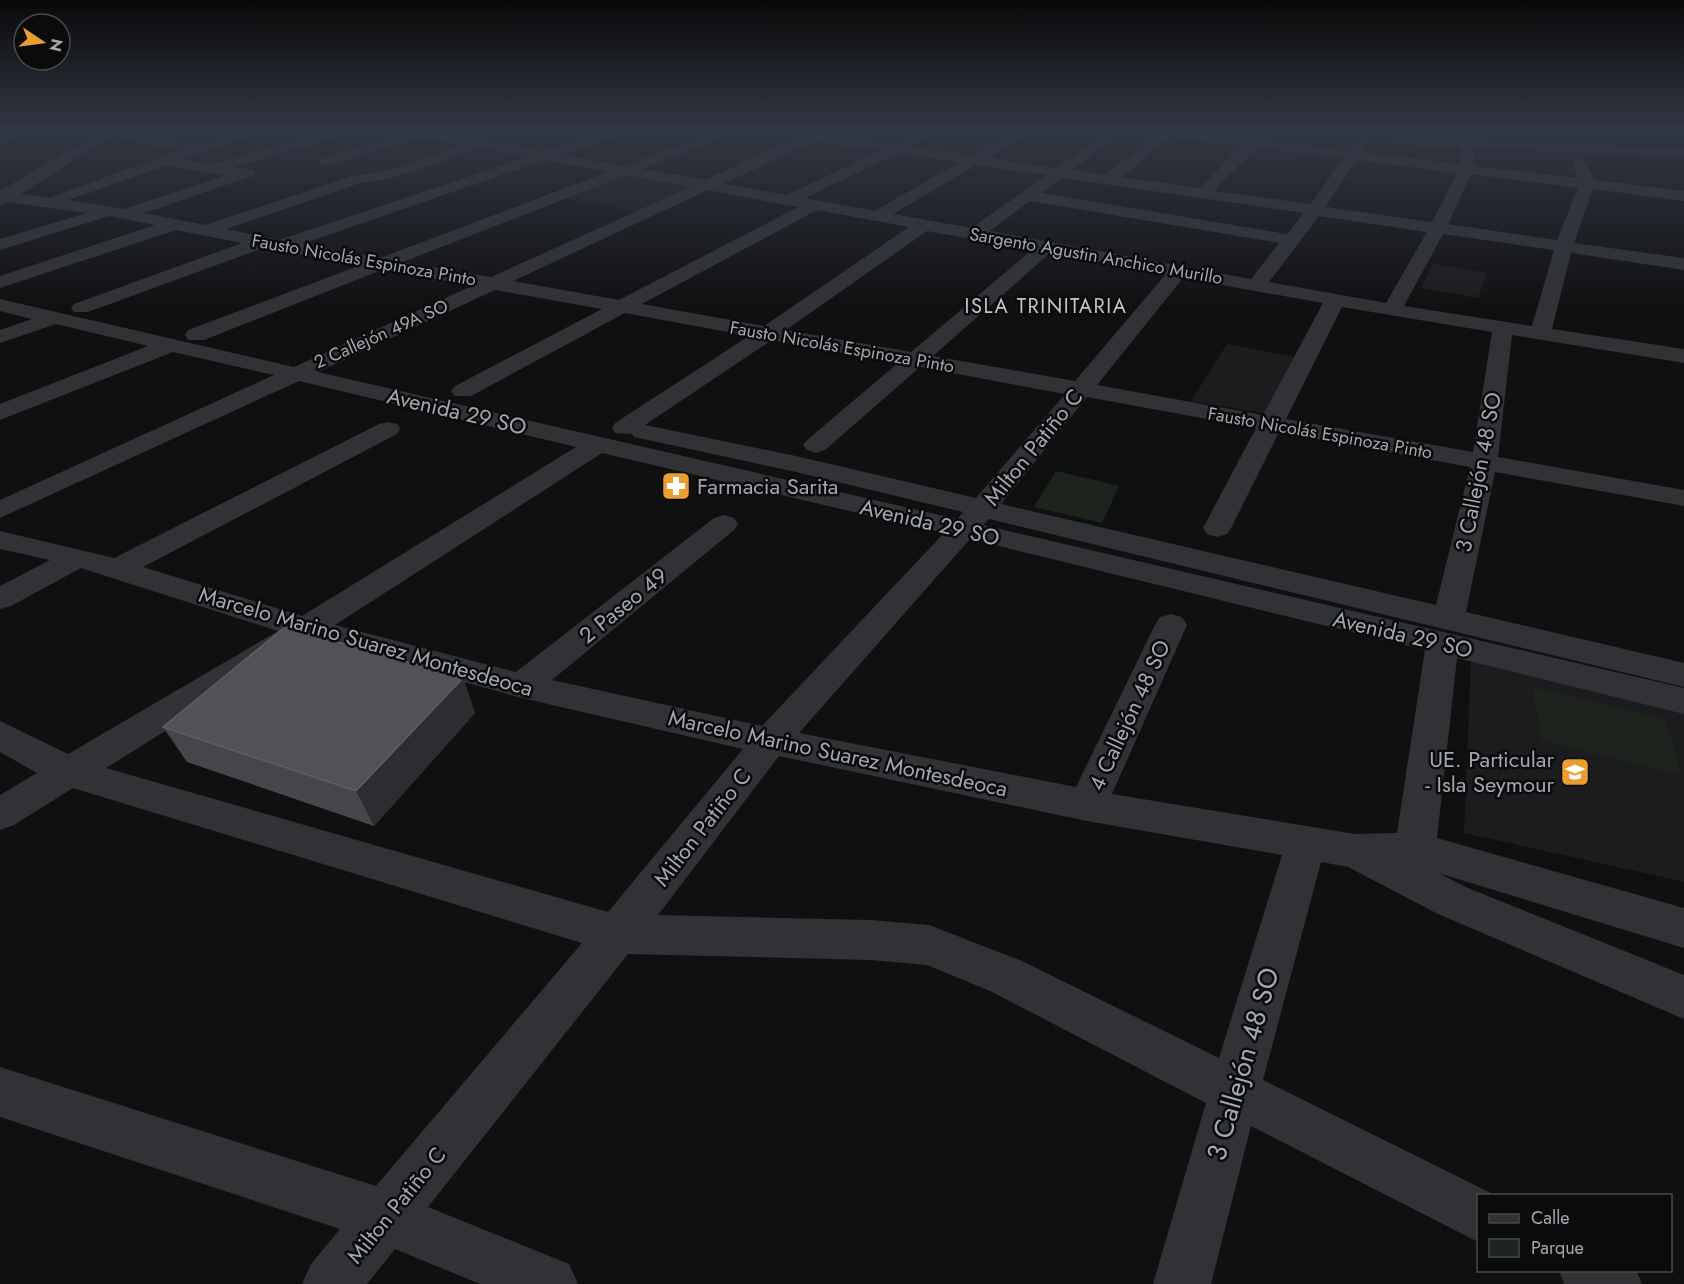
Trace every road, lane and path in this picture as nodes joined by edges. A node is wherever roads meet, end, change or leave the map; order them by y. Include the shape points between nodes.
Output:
1 (84, 190) edge
2 (192, 190) edge
3 (324, 190) edge
4 (437, 190) edge
5 (573, 190) edge
6 (695, 190) edge
7 (733, 190) edge
8 (810, 190) edge
9 (924, 190) edge
10 (1037, 190) edge
11 (1172, 190) edge
12 (1179, 190) edge
13 (1207, 190) edge
14 (1329, 190) edge
15 (1456, 190) edge
16 (1584, 190) edge
17 (1203, 194) junction
18 (1028, 196) junction
19 (2, 197) edge
20 (789, 200) junction
21 (49, 202) junction
22 (814, 205) junction
23 (1315, 210) junction
24 (117, 213) junction
25 (1144, 215) junction
26 (878, 216) junction
27 (174, 224) junction
28 (924, 225) junction
29 (1438, 228) junction
30 (1130, 229) dead end
31 (204, 230) junction
32 (975, 234) junction
33 (1290, 240) junction
34 (1115, 243) dead end
35 (271, 244) junction
36 (0, 245) edge
37 (1564, 246) junction
38 (1046, 247) junction
39 (1101, 257) junction
40 (382, 264) junction
41 (1684, 264) edge
42 (1179, 271) junction
43 (0, 282) edge
44 (492, 284) junction
45 (1256, 285) junction
46 (0, 290) edge
47 (1335, 300) junction
48 (0, 305) edge
49 (622, 307) junction
50 (81, 308) junction
51 (1392, 310) junction
52 (54, 318) junction
53 (1503, 326) junction
54 (1541, 332) junction
55 (768, 333) junction
56 (196, 335) junction
57 (0, 337) edge
58 (170, 345) junction
59 (1684, 356) edge
60 (914, 360) junction
61 (321, 361) junction
62 (294, 373) junction
63 (1080, 389) junction
64 (463, 390) junction
65 (0, 413) edge
66 (1270, 424) junction
67 (388, 429) dead end
68 (611, 436) junction
69 (816, 445) dead end
70 (1484, 462) junction
71 (1684, 498) edge
72 (0, 510) edge
73 (973, 519) junction
74 (724, 524) dead end
75 (1217, 528) dead end
76 (0, 540) edge
77 (78, 556) junction
78 (117, 569) junction
79 (0, 599) edge
80 (1171, 625) dead end
81 (305, 628) junction
82 (1445, 631) junction
83 (1684, 675) edge
84 (522, 686) junction
85 (1684, 701) edge
86 (0, 735) edge
87 (770, 741) junction
88 (68, 772) junction
89 (1087, 805) junction
90 (0, 814) edge
91 (1306, 844) junction
92 (1415, 849) junction
93 (1354, 851) junction
94 (1684, 928) edge
95 (617, 934) junction
96 (1684, 997) edge
97 (1235, 1089) junction
98 (0, 1092) edge
99 (1477, 1214) edge
100 (386, 1217) junction
101 (1591, 1272) edge
102 (331, 1284) edge
103 (549, 1284) edge
104 (1182, 1284) edge
105 (1613, 1284) edge

1 - 21 street
2 - 24 street
3 - 31 street
4 - 35 street
5 - 40 street
6 - 44 street, 2 Callejón 49A SO
7 - 20 street, Sargento Agustin Anchico Murillo
8 - 20 street
9 - 26 street
10 - 18 street
11 - 25 street
12 - 17 street
13 - 17 street
14 - 23 street
15 - 29 street
16 - 37 street
17 - 23 street
18 - 25 street
18 - 32 street
19 - 21 street, Fausto Nicolás Espinoza Pinto
20 - 22 street, Sargento Agustin Anchico Murillo
21 - 24 street, Fausto Nicolás Espinoza Pinto
22 - 26 street, Sargento Agustin Anchico Murillo
22 - 49 street
23 - 29 street
23 - 33 street
24 - 27 street, Fausto Nicolás Espinoza Pinto
24 - 36 street
25 - 30 street
25 - 33 street
26 - 28 street, Sargento Agustin Anchico Murillo
27 - 31 street, Fausto Nicolás Espinoza Pinto
27 - 43 street
28 - 32 street, Sargento Agustin Anchico Murillo
28 - 55 street
29 - 37 street
29 - 51 street
31 - 35 street, Fausto Nicolás Espinoza Pinto
32 - 38 street, Sargento Agustin Anchico Murillo
33 - 45 street
34 - 39 street
35 - 40 street, Fausto Nicolás Espinoza Pinto
35 - 50 street
37 - 41 street
37 - 54 street
38 - 39 street, Sargento Agustin Anchico Murillo
38 - 60 street
39 - 42 street, Sargento Agustin Anchico Murillo
40 - 44 street, Fausto Nicolás Espinoza Pinto
40 - 56 street
42 - 45 street, Sargento Agustin Anchico Murillo
42 - 63 street, Milton Patiño C
44 - 49 street, Fausto Nicolás Espinoza Pinto
44 - 61 street, 2 Callejón 49A SO
45 - 47 street, Sargento Agustin Anchico Murillo
46 - 50 street, Avenida 29 SO
47 - 51 street, Sargento Agustin Anchico Murillo
47 - 66 street
48 - 52 street, Avenida 29 SO
49 - 55 street, Fausto Nicolás Espinoza Pinto
49 - 64 street
50 - 56 street, Avenida 29 SO
51 - 53 street, Sargento Agustin Anchico Murillo
52 - 57 street
52 - 58 street, Avenida 29 SO
53 - 54 street, Sargento Agustin Anchico Murillo
53 - 70 street, 3 Callejón 48 SO
54 - 59 street, Sargento Agustin Anchico Murillo
55 - 60 street, Fausto Nicolás Espinoza Pinto
55 - 68 street
56 - 61 street, Avenida 29 SO
58 - 62 street, Avenida 29 SO
58 - 65 street
60 - 63 street, Fausto Nicolás Espinoza Pinto
60 - 69 street
61 - 62 street, 2 Callejón 49A SO
61 - 64 street, Avenida 29 SO
62 - 68 street, Avenida 29 SO
62 - 72 street, 2 Callejón 49A SO
63 - 66 street, Fausto Nicolás Espinoza Pinto
63 - 73 street, Milton Patiño C
64 - 68 street, Avenida 29 SO
66 - 70 street, Fausto Nicolás Espinoza Pinto
66 - 75 street
67 - 78 street
68 - 73 street, Avenida 29 SO
68 - 81 street
70 - 71 street, Fausto Nicolás Espinoza Pinto
70 - 82 street, 3 Callejón 48 SO
73 - 82 street, Avenida 29 SO
73 - 87 street, Milton Patiño C
74 - 84 street, 2 Paseo 49
76 - 77 street, Marcelo Marino Suarez Montesdeoca
77 - 78 street, Marcelo Marino Suarez Montesdeoca
77 - 79 street
78 - 81 street, Marcelo Marino Suarez Montesdeoca
80 - 89 street, 4 Callejón 48 SO
81 - 84 street, Marcelo Marino Suarez Montesdeoca
81 - 88 street
82 - 83 street, Avenida 29 SO
82 - 85 street, Avenida 29 SO
82 - 92 street, 3 Callejón 48 SO
84 - 87 street, Marcelo Marino Suarez Montesdeoca
86 - 88 street
87 - 89 street, Marcelo Marino Suarez Montesdeoca
87 - 95 street, Milton Patiño C
88 - 90 street
88 - 95 street
89 - 91 street, Marcelo Marino Suarez Montesdeoca
91 - 93 street, Marcelo Marino Suarez Montesdeoca
91 - 97 street, 3 Callejón 48 SO
92 - 93 street, Marcelo Marino Suarez Montesdeoca
92 - 94 street, Marcelo Marino Suarez Montesdeoca
93 - 96 street via 1453,901
95 - 97 street via 929,945 1006,975
95 - 100 street, Milton Patiño C
97 - 99 street
97 - 104 street, 3 Callejón 48 SO
98 - 100 street
100 - 102 street, Milton Patiño C
100 - 103 street
101 - 105 street

